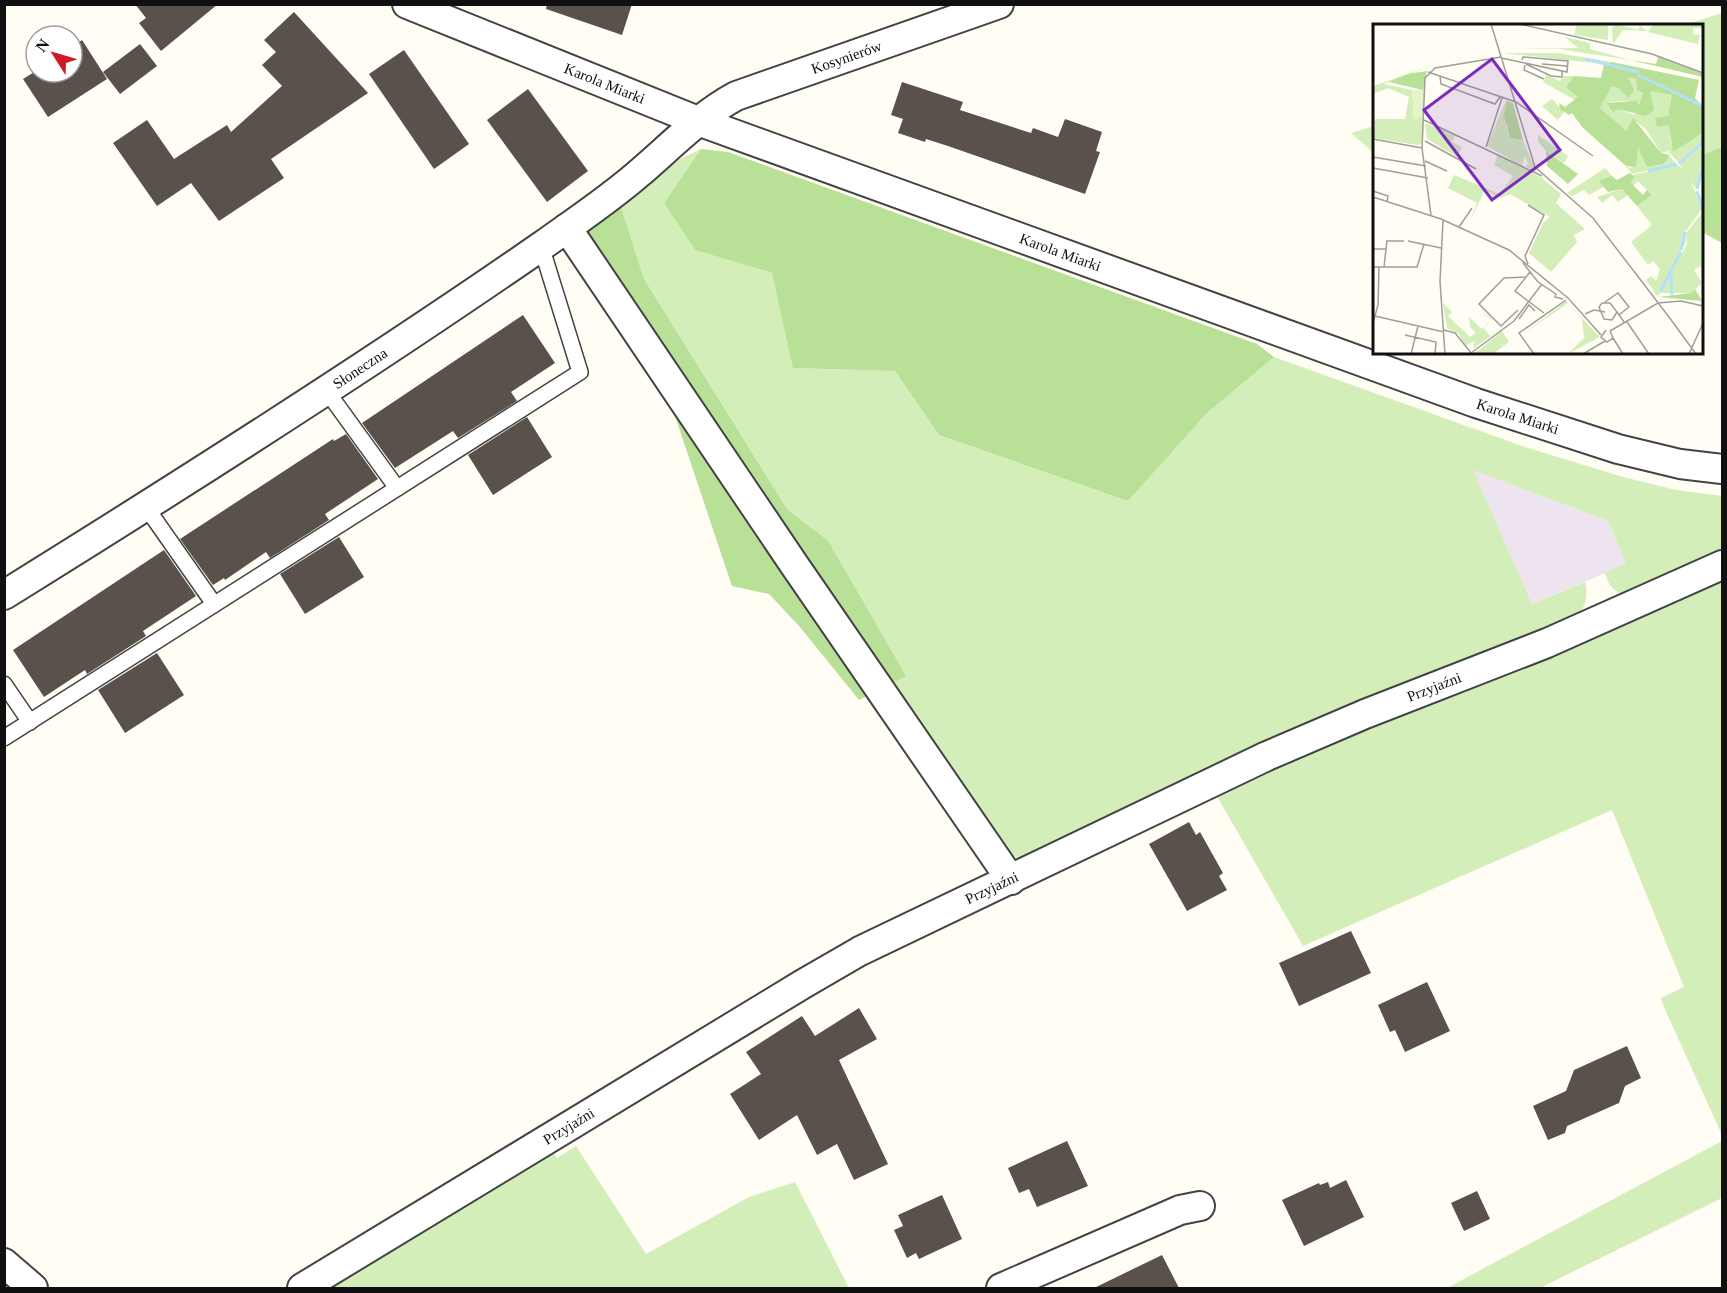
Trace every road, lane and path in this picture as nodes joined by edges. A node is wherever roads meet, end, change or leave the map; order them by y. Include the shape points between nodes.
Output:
1 (407, 4) edge
2 (999, 4) edge
3 (698, 121) junction
4 (567, 228) junction
5 (542, 246) junction
6 (326, 390) junction
7 (1722, 469) edge
8 (397, 488) junction
9 (146, 507) junction
10 (1722, 565) edge
11 (4, 595) edge
12 (214, 604) junction
13 (4, 684) edge
14 (30, 722) junction
15 (4, 738) edge
16 (1011, 880) junction
17 (1200, 1206) dead end
18 (4, 1263) edge
19 (33, 1288) edge
20 (302, 1288) edge
21 (1001, 1288) edge

1 - 3 street, Karola Miarki
2 - 3 street, Kosynierów via 736,96
3 - 4 street, Słoneczna via 626,184
3 - 7 street, Karola Miarki via 1549,428 1649,457
4 - 5 street, Słoneczna
4 - 16 street
5 - 6 street, Słoneczna
5 - 8 lane via 579,372
6 - 8 lane
6 - 9 street, Słoneczna
8 - 12 lane
9 - 11 street, Słoneczna
9 - 12 lane
10 - 16 street, Przyjaźni via 1547,643 1267,756
12 - 14 lane
13 - 14 lane
14 - 15 lane
16 - 20 street, Przyjaźni via 860,951
17 - 21 street via 1180,1210
18 - 19 street

